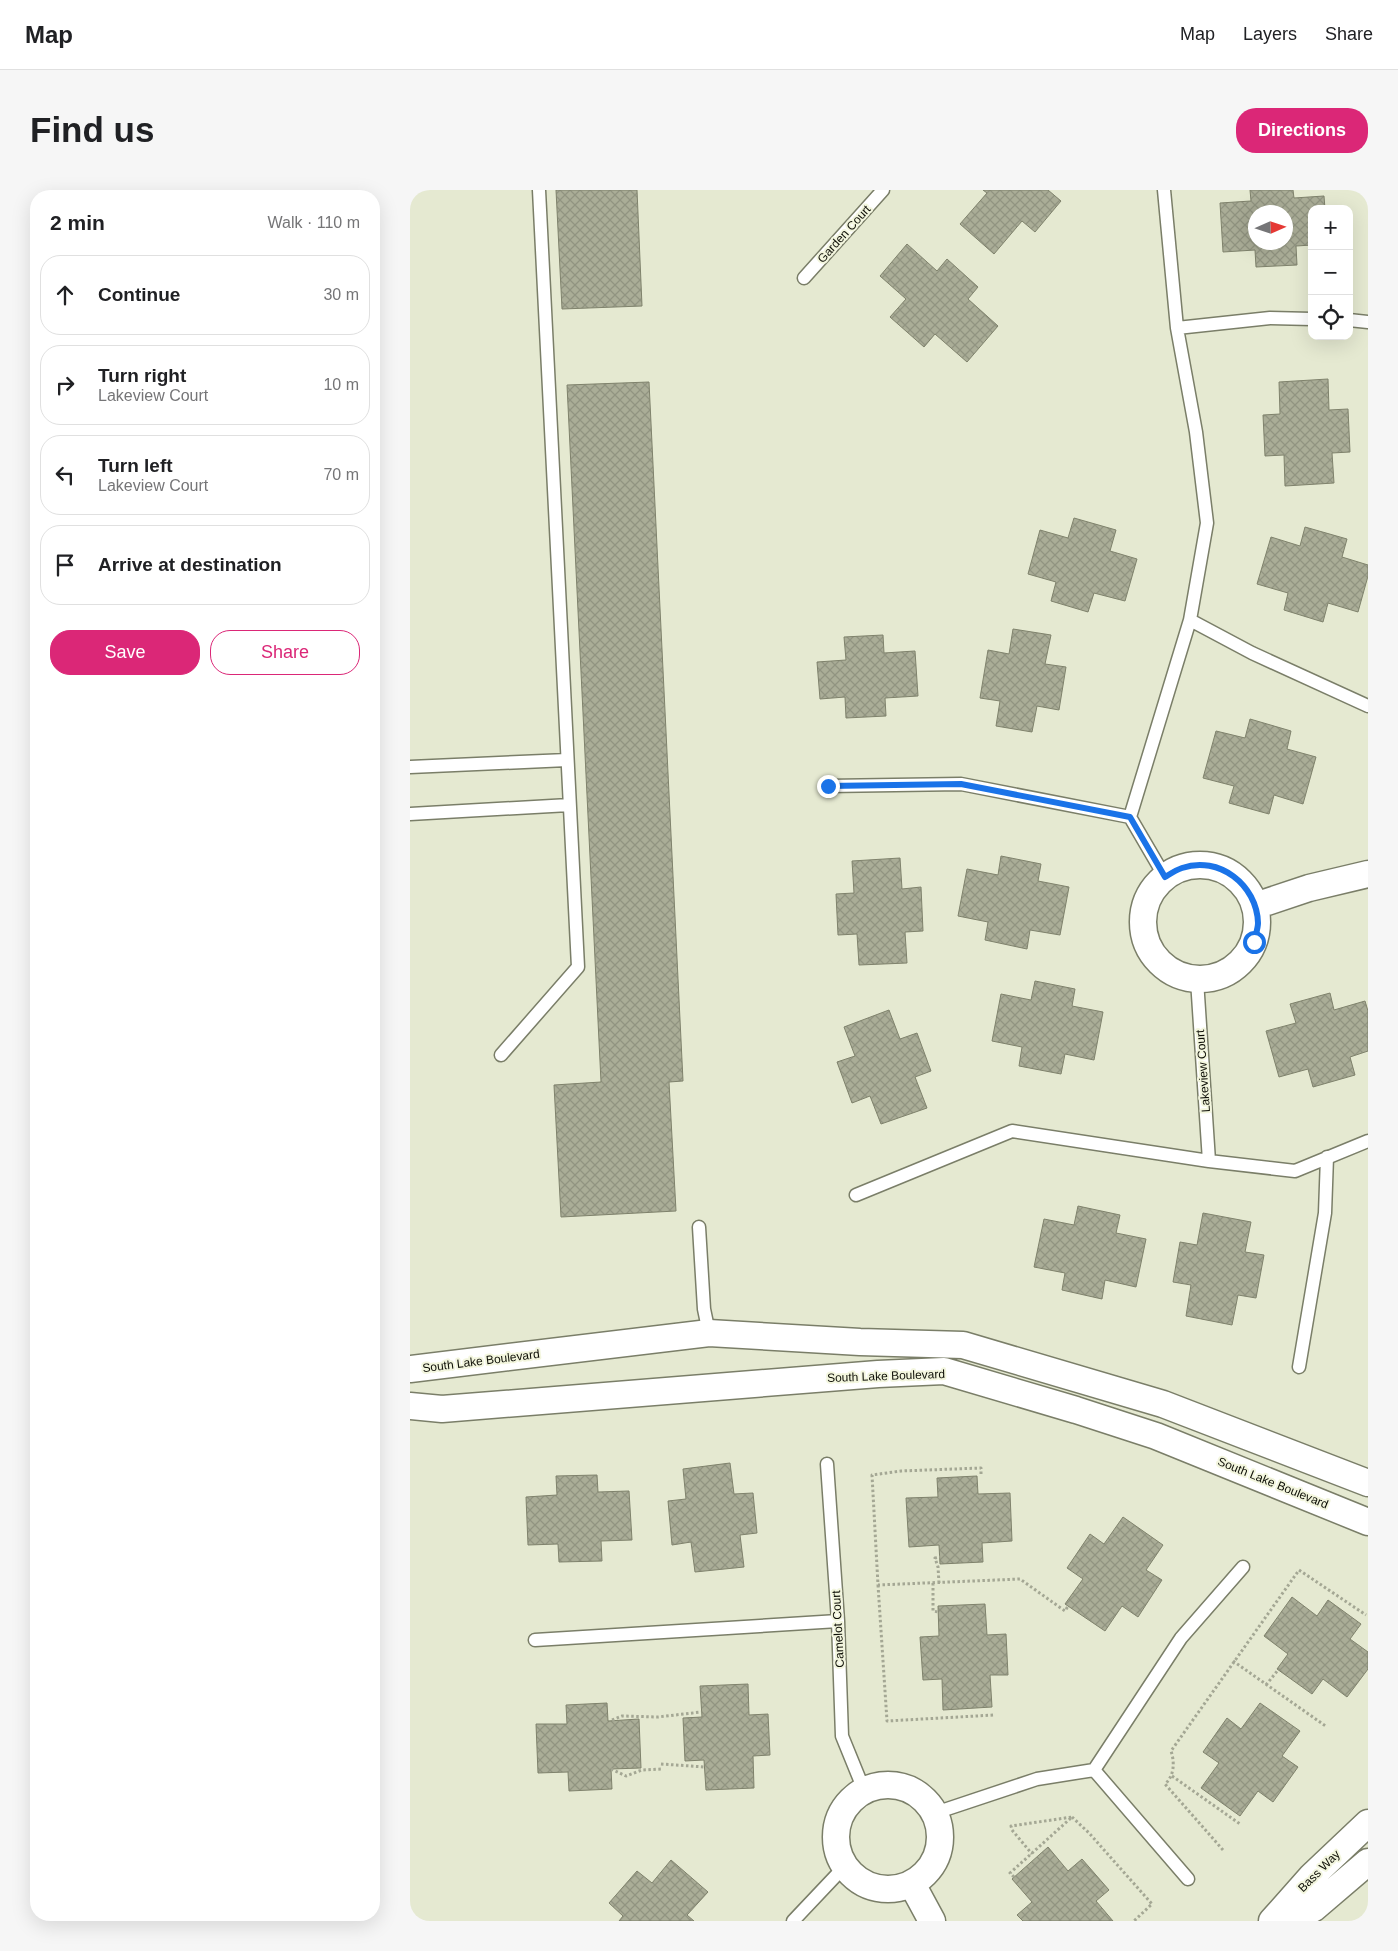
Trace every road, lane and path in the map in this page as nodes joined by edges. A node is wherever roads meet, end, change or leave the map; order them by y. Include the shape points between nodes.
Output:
1 (539, 190) edge
2 (883, 190) edge
3 (1164, 190) edge
4 (804, 278) dead end
5 (1308, 319) edge
6 (1353, 320) edge
7 (1368, 322) edge
8 (1177, 328) junction
9 (1190, 620) junction
10 (1368, 706) edge
11 (567, 760) junction
12 (410, 767) edge
13 (828, 786) dead end
14 (569, 805) junction
15 (410, 814) edge
16 (1130, 817) junction
17 (1368, 874) edge
18 (1165, 877) junction
19 (1255, 906) junction
20 (1197, 980) junction
21 (501, 1054) dead end
22 (1368, 1141) edge
23 (1327, 1157) junction
24 (1209, 1161) junction
25 (856, 1196) dead end
26 (698, 1226) dead end
27 (709, 1333) junction
28 (1300, 1367) dead end
29 (410, 1369) edge
30 (410, 1406) edge
31 (827, 1464) dead end
32 (981, 1474) dead end
33 (1368, 1483) edge
34 (1368, 1522) edge
35 (940, 1557) dead end
36 (1243, 1567) dead end
37 (933, 1583) junction
38 (939, 1583) junction
39 (878, 1585) junction
40 (1068, 1606) dead end
41 (938, 1612) dead end
42 (1366, 1615) dead end
43 (838, 1621) junction
44 (535, 1640) dead end
45 (1233, 1661) junction
46 (1278, 1670) dead end
47 (1266, 1685) junction
48 (701, 1712) dead end
49 (994, 1715) dead end
50 (612, 1720) dead end
51 (1327, 1727) dead end
52 (661, 1764) dead end
53 (705, 1767) dead end
54 (611, 1769) dead end
55 (661, 1770) dead end
56 (1094, 1770) junction
57 (1172, 1776) junction
58 (864, 1790) junction
59 (935, 1813) junction
60 (1072, 1817) junction
61 (1368, 1823) edge
62 (1240, 1824) dead end
63 (1223, 1850) dead end
64 (1032, 1854) junction
65 (1368, 1862) edge
66 (845, 1866) junction
67 (1014, 1877) dead end
68 (1188, 1879) dead end
69 (912, 1884) junction
70 (793, 1921) edge
71 (932, 1921) edge
72 (1134, 1921) edge
73 (1272, 1921) edge
74 (1292, 1921) edge

1 - 11 lane
2 - 4 lane, Garden Court
3 - 8 lane
5 - 8 lane via 1270,318
6 - 7 lane
8 - 9 lane via 1196,432 1207,523
9 - 10 lane via 1252,653
9 - 16 lane
11 - 12 lane
11 - 14 lane
13 - 16 lane via 961,784
14 - 15 lane
14 - 21 lane via 578,967
16 - 18 lane
17 - 19 street via 1309,888
18 - 19 street via 1181,868 1200,864 1218,867 1235,876 1247,889
18 - 20 street via 1152,892 1144,910 1144,930 1149,949 1162,965 1178,975
19 - 20 street via 1258,924 1254,942 1245,958 1232,971 1215,978
20 - 24 lane, Lakeview Court
22 - 23 lane
23 - 24 lane via 1295,1171
23 - 28 lane via 1325,1213
24 - 25 lane via 1012,1130
26 - 27 lane via 704,1310
27 - 29 street, South Lake Boulevard
27 - 33 street, South Lake Boulevard via 963,1345 1163,1404
30 - 34 street, South Lake Boulevard via 442,1409 944,1371 1156,1436
31 - 43 lane, Camelot Court
32 - 39 path via 982,1468 872,1475
35 - 38 path via 935,1558
36 - 56 lane via 1181,1638
37 - 38 path
37 - 39 path
37 - 41 path via 933,1612
38 - 40 path via 1020,1580 1065,1611
39 - 49 path via 887,1721
42 - 45 path via 1299,1570
43 - 44 lane
43 - 58 lane, Camelot Court via 842,1736
45 - 47 path
45 - 57 path via 1171,1751
46 - 47 path
47 - 51 path
48 - 50 path via 658,1717 622,1716
52 - 53 path
54 - 55 path via 626,1776 642,1770
56 - 59 lane via 1037,1779
56 - 68 lane
57 - 62 path
57 - 63 path via 1165,1784
58 - 59 street via 884,1784 904,1786 922,1797
58 - 66 street via 848,1803 838,1821 835,1841
59 - 69 street via 940,1833 938,1854 928,1871
60 - 64 path
60 - 64 path via 1011,1826
60 - 72 path via 1152,1904
61 - 73 street, Bass Way via 1312,1876
64 - 67 path via 1010,1873
65 - 74 street, Bass Way via 1314,1908
66 - 69 street via 854,1878 872,1887 892,1890
66 - 70 lane
69 - 71 street

